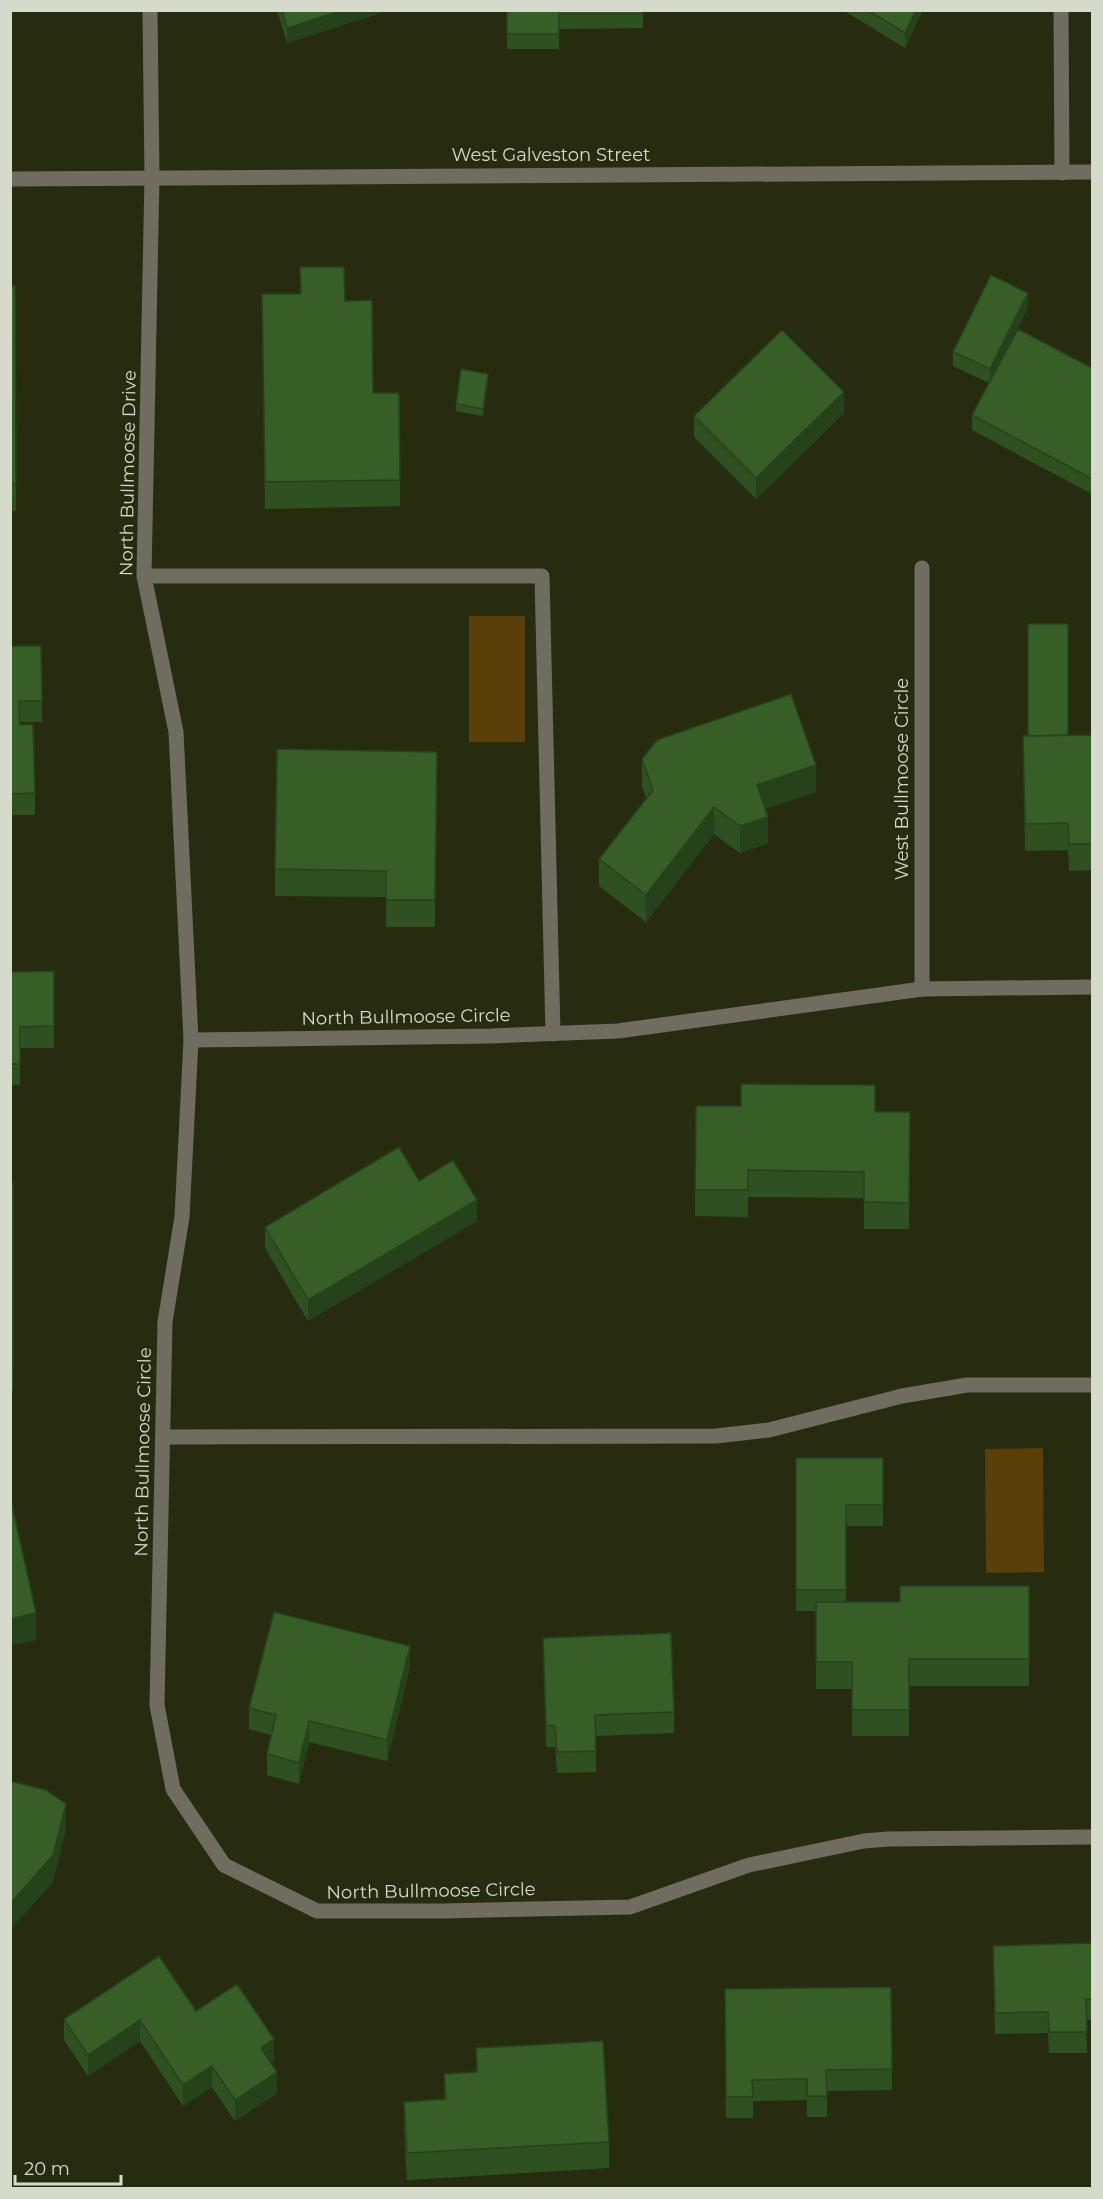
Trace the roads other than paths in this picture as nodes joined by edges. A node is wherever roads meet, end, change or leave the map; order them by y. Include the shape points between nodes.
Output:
1 (150, 10) edge
2 (1061, 10) edge
3 (1062, 172) junction
4 (1092, 172) edge
5 (152, 177) junction
6 (10, 179) edge
7 (922, 568) dead end
8 (144, 576) junction
9 (1092, 987) edge
10 (922, 989) junction
11 (553, 1034) junction
12 (191, 1040) junction
13 (1092, 1385) edge
14 (163, 1437) junction
15 (1092, 1837) edge

1 - 5 street, North Bullmoose Drive
2 - 3 street
3 - 4 street, West Galveston Street
3 - 5 street, West Galveston Street
5 - 6 street, West Galveston Street
5 - 8 street, North Bullmoose Drive
7 - 10 street, West Bullmoose Circle
8 - 11 street via 542,576
8 - 12 street, North Bullmoose Drive via 176,732
9 - 10 street, North Bullmoose Circle
10 - 11 street, North Bullmoose Circle via 618,1031
11 - 12 street, North Bullmoose Circle
12 - 14 street, North Bullmoose Circle via 182,1216 165,1322
13 - 14 street via 967,1385 902,1396 769,1430 716,1436
14 - 15 street, North Bullmoose Circle via 157,1705 173,1789 224,1865 317,1911 630,1907 749,1865 864,1841

